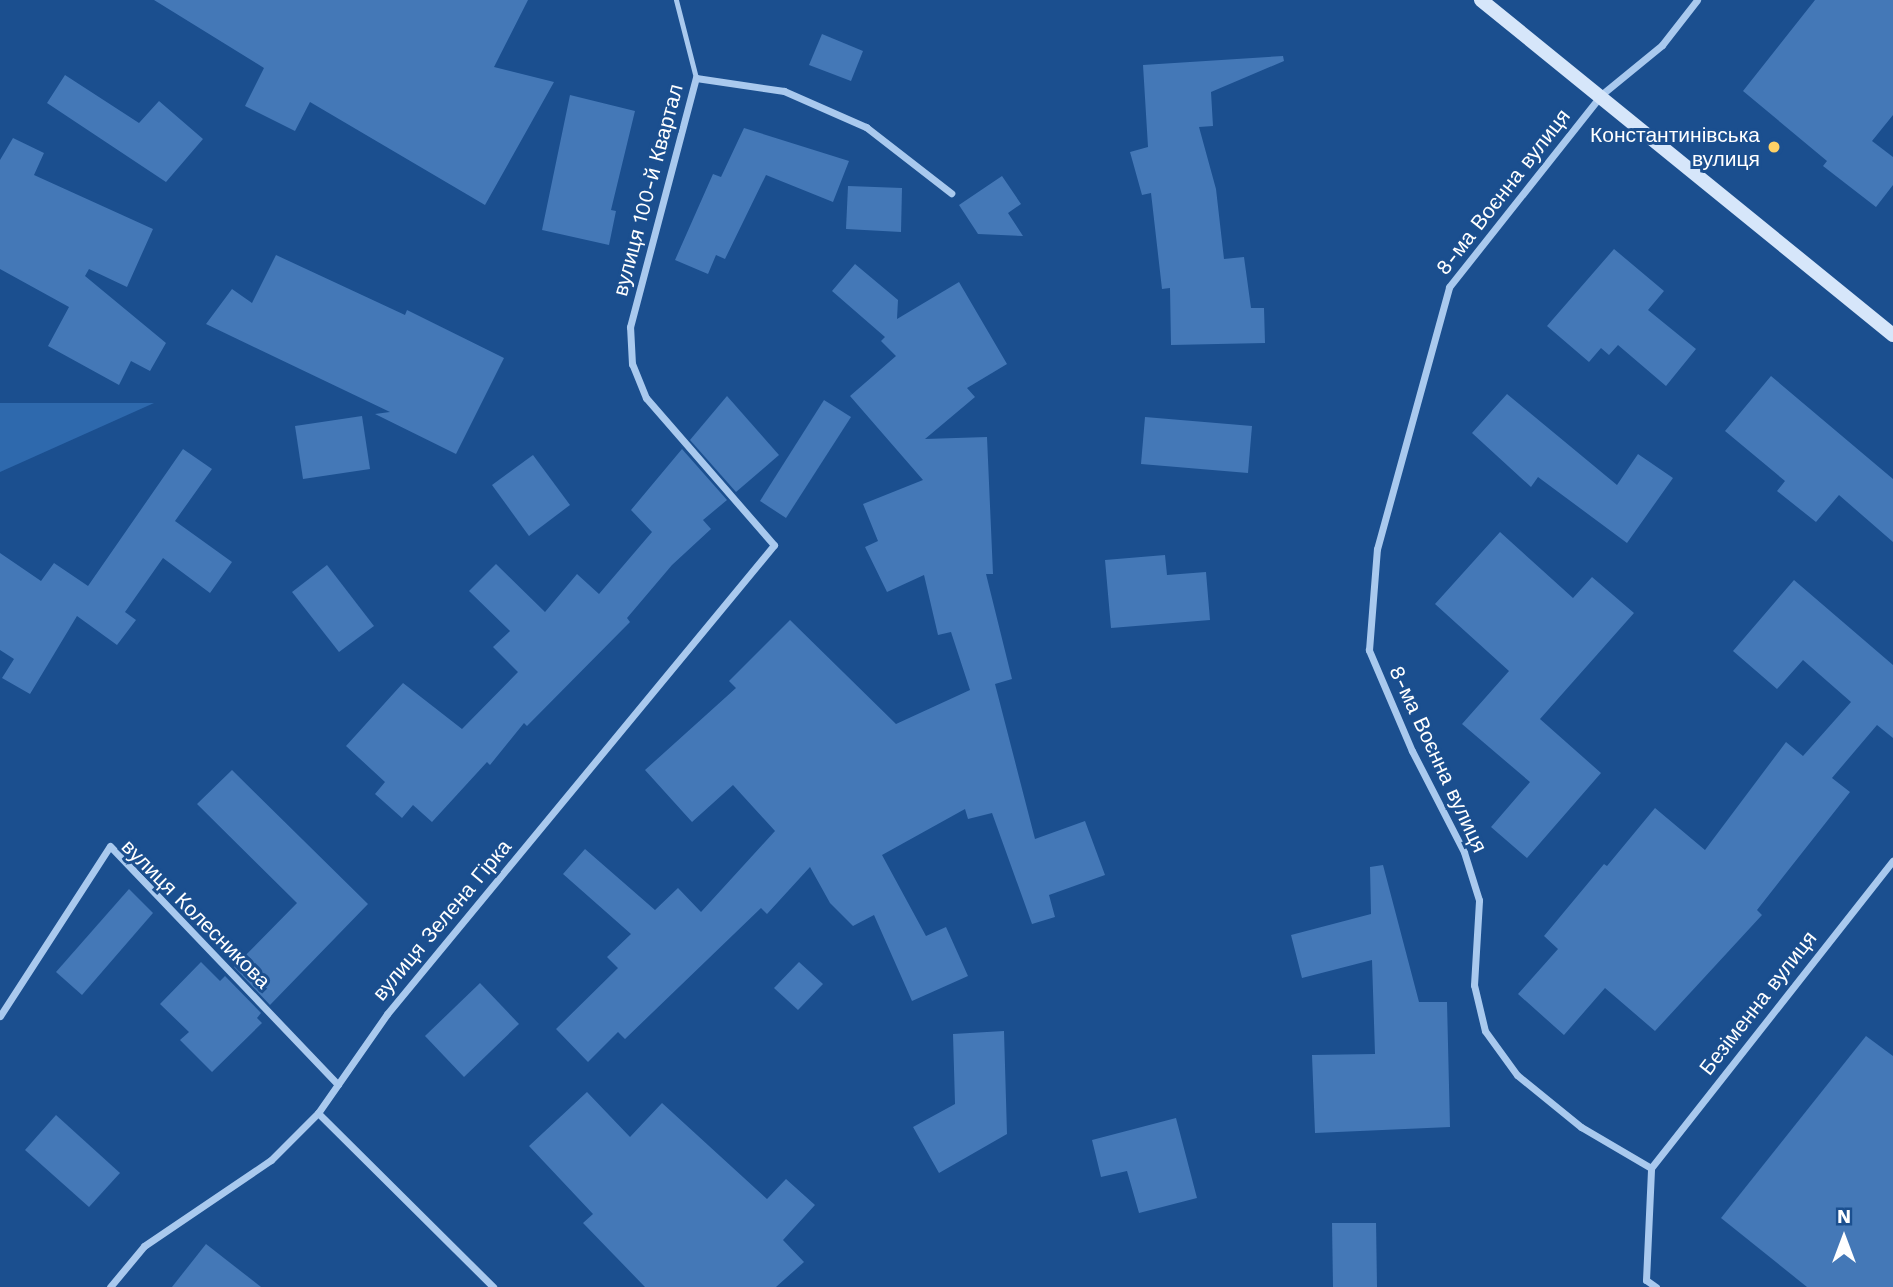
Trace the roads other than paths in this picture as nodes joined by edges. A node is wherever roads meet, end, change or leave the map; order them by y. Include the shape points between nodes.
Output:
1 (676, 0) edge
2 (1481, 0) edge
3 (1697, 0) edge
4 (696, 78) junction
5 (1601, 95) junction
6 (951, 193) dead end
7 (1893, 335) edge
8 (774, 545) joint
9 (1893, 861) edge
10 (0, 1016) edge
11 (338, 1085) junction
12 (317, 1114) junction
13 (1651, 1168) junction
14 (1646, 1280) junction
15 (110, 1287) edge
16 (494, 1287) edge
17 (1640, 1287) edge
18 (1656, 1287) edge

1 - 4 lane
2 - 5 street
3 - 5 street via 1662,45
4 - 6 street, вулиця 100-й Квартал via 784,91 866,127
4 - 8 street, вулиця 100-й Квартал via 630,327 632,364 646,398
5 - 7 street
5 - 13 street, 8-ма Воєнна вулиця via 1449,286 1377,549 1369,650 1412,751 1464,852 1479,900 1474,985 1485,1031 1517,1075 1581,1127
8 - 11 street, вулиця Зелена Гірка via 387,1014
9 - 13 street, Безіменна вулиця
10 - 11 street, вулиця Колесникова via 110,846
11 - 12 street, вулиця Зелена Гірка
12 - 15 street, вулиця Зелена Гірка via 271,1160 144,1246
12 - 16 street
13 - 14 street
14 - 17 street
14 - 18 street

